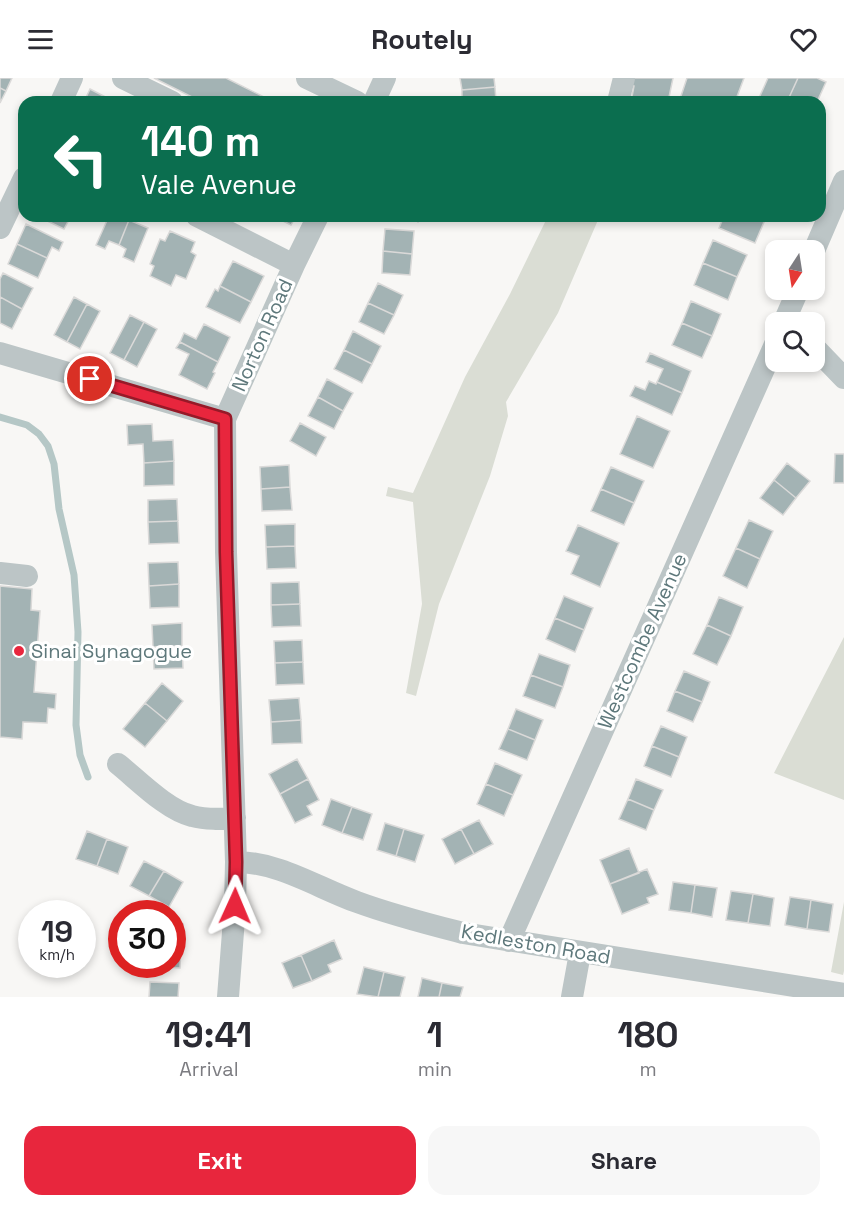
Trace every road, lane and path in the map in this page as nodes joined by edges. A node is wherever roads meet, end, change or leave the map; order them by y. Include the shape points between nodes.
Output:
1 (72, 78) edge
2 (123, 78) edge
3 (307, 78) edge
4 (385, 78) edge
5 (624, 78) edge
6 (64, 96) edge
7 (160, 96) edge
8 (344, 96) edge
9 (377, 96) edge
10 (620, 96) edge
11 (844, 181) edge
12 (18, 190) edge
13 (209, 222) edge
14 (315, 222) edge
15 (0, 228) edge
16 (819, 240) edge
17 (294, 265) junction
18 (0, 353) edge
19 (825, 358) edge
20 (765, 367) edge
21 (844, 378) edge
22 (225, 419) junction
23 (0, 573) edge
24 (27, 576) dead end
25 (118, 764) dead end
26 (235, 818) junction
27 (236, 862) junction
28 (509, 941) junction
29 (580, 953) junction
30 (844, 994) edge
31 (228, 997) edge
32 (572, 997) edge

1 - 6 street
2 - 7 street
3 - 8 street
4 - 9 street
5 - 10 street
11 - 16 street
12 - 15 street
13 - 17 street
14 - 17 street, Norton Road
17 - 22 street, Norton Road
18 - 22 street
19 - 21 street
20 - 28 street, Westcombe Avenue
22 - 26 street, Norton Road
23 - 24 street
25 - 26 street via 176,811 207,819
26 - 27 street, Norton Road
27 - 28 street, Kedleston Road via 268,866 409,919
27 - 31 street, Norton Road
28 - 29 street, Kedleston Road
29 - 30 street, Kedleston Road
29 - 32 street

